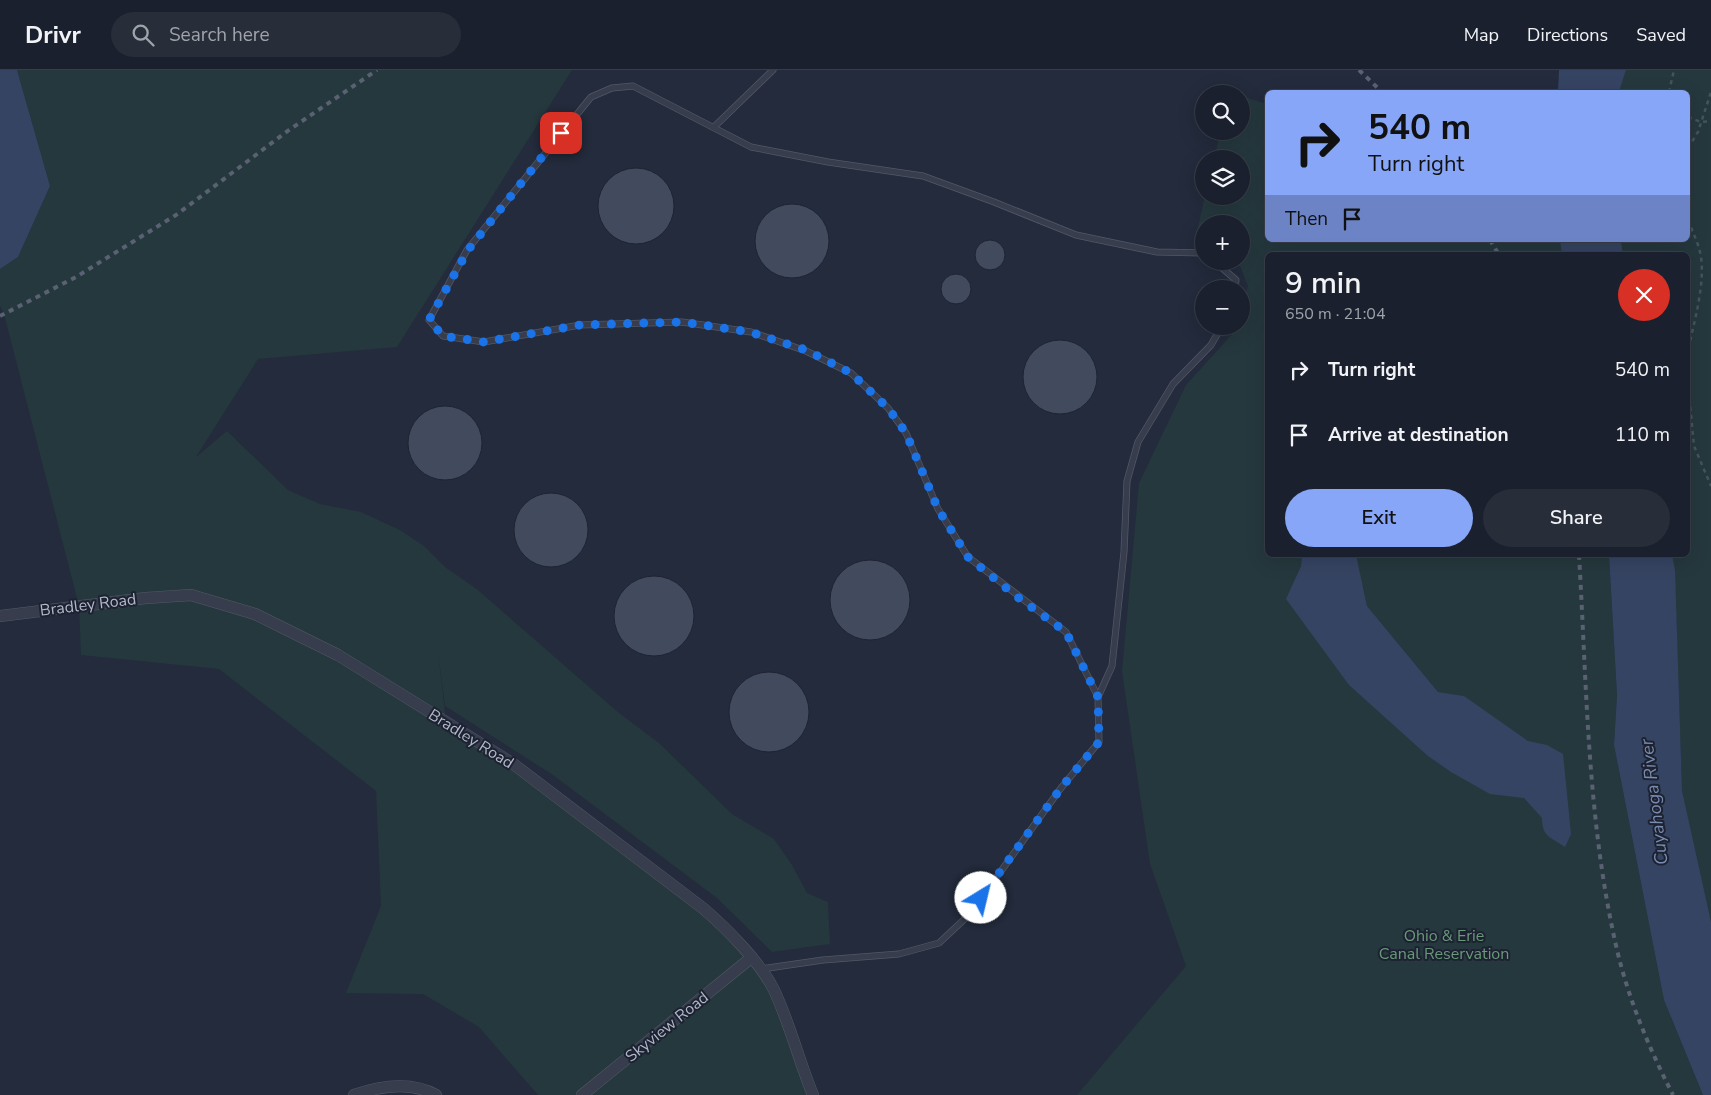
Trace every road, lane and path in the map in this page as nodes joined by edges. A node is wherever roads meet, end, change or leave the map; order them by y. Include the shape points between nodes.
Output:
1 (773, 70) edge
2 (1674, 70) edge
3 (1669, 90) edge
4 (1711, 92) edge
5 (1690, 118) edge
6 (1711, 121) edge
7 (1701, 122) junction
8 (714, 127) junction
9 (1690, 145) edge
10 (1690, 225) edge
11 (1195, 253) edge
12 (1224, 270) edge
13 (1236, 280) edge
14 (1217, 335) edge
15 (1690, 339) edge
16 (1690, 404) edge
17 (1711, 486) edge
18 (0, 616) edge
19 (1098, 697) junction
20 (751, 958) junction
21 (759, 969) junction
22 (354, 1095) edge
23 (436, 1095) edge
24 (582, 1095) edge
25 (813, 1095) edge

1 - 8 lane
2 - 3 path
4 - 7 path
5 - 7 path
6 - 7 path
7 - 9 path
8 - 11 lane via 751,147 923,176 1076,235 1157,252
8 - 19 lane via 633,86 612,88 591,97 468,250 429,320 443,336 484,342 580,325 682,322 750,332 806,350 851,373 888,408 906,433 938,509 968,557 1066,632
10 - 15 path via 1701,259 1701,278
12 - 13 lane
14 - 19 lane via 1173,384 1138,442 1127,481 1124,552 1112,666
16 - 17 path via 1694,446
18 - 20 street, Bradley Road via 191,595 255,614 338,655 512,764 704,908
19 - 21 lane via 1099,742 1061,788 970,914 940,943 899,954
20 - 21 street, Bradley Road
20 - 24 street, Skyview Road
21 - 25 street, Bradley Road via 773,989
22 - 23 street via 382,1086 408,1086

